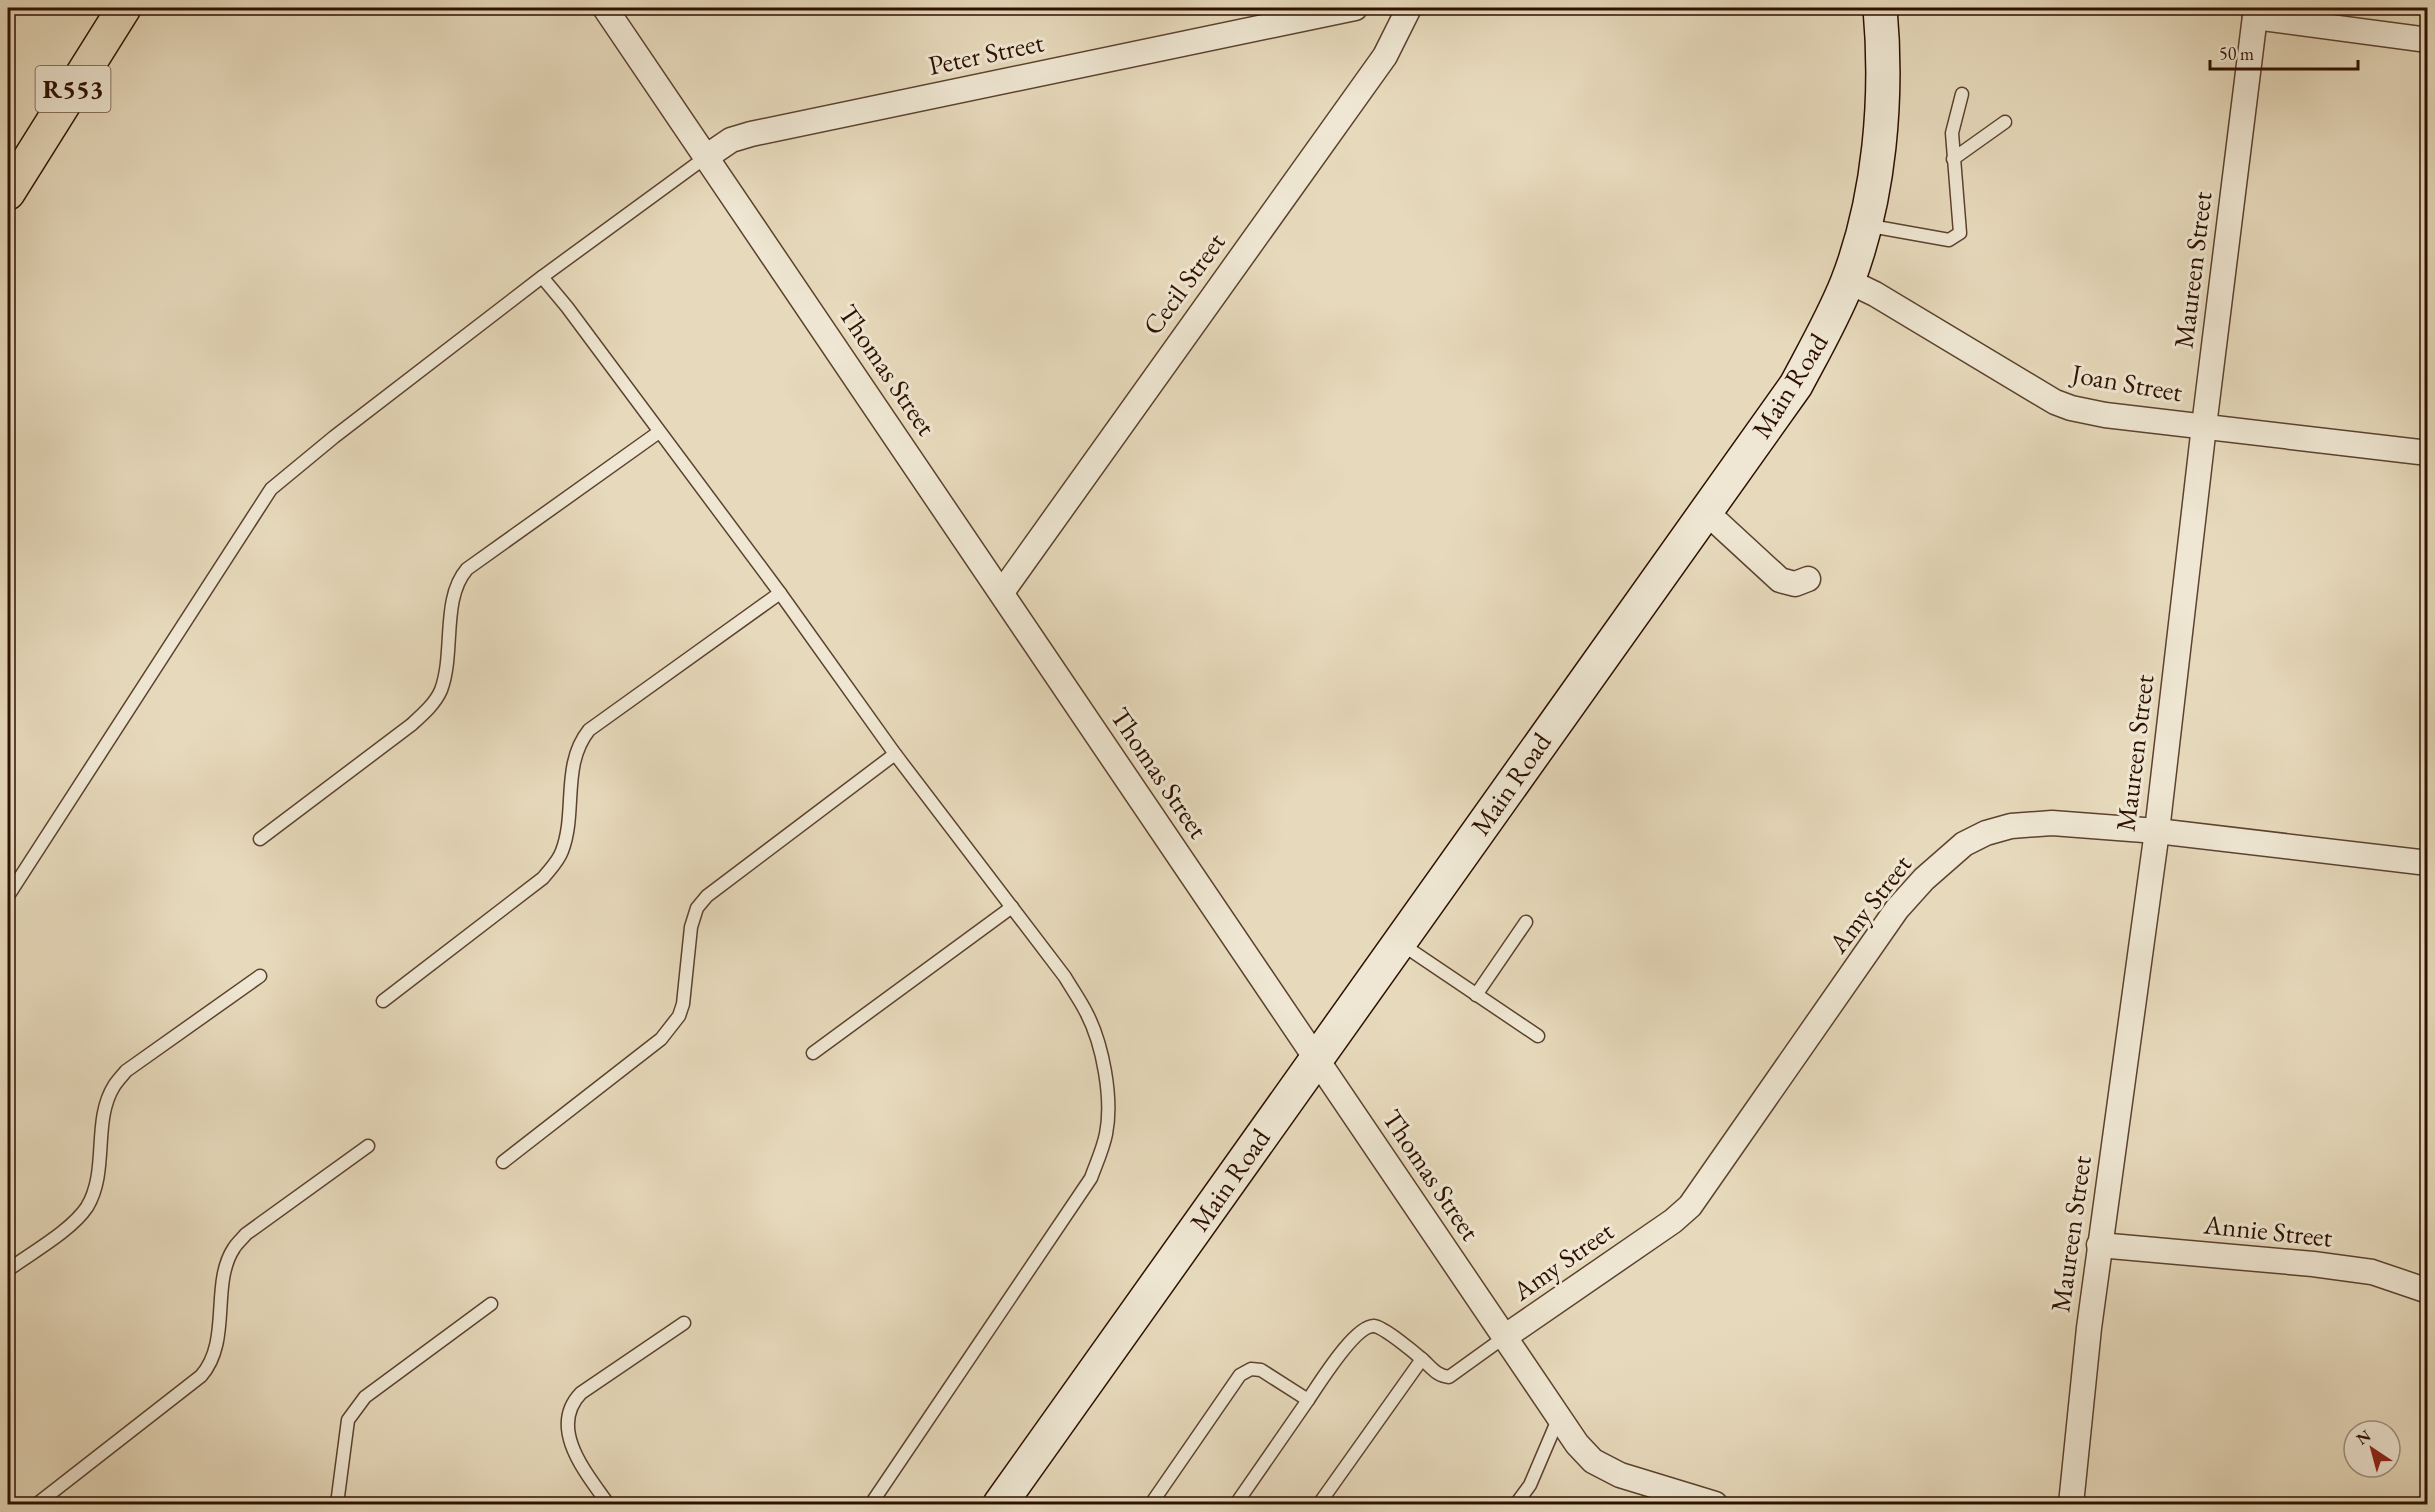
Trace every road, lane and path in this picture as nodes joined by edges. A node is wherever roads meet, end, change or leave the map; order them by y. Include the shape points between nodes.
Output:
1 (124, 8) edge
2 (605, 8) edge
3 (1354, 8) edge
4 (1409, 8) edge
5 (1880, 8) edge
6 (2255, 12) edge
7 (2427, 40) edge
8 (1962, 94) dead end
9 (2005, 122) dead end
10 (706, 157) junction
11 (1953, 159) junction
12 (8, 194) edge
13 (1864, 225) junction
14 (543, 277) junction
15 (1848, 281) junction
16 (2204, 426) junction
17 (659, 432) junction
18 (2427, 453) edge
19 (1706, 511) junction
20 (1808, 579) dead end
21 (1002, 591) junction
22 (780, 593) junction
23 (895, 754) junction
24 (2157, 831) junction
25 (260, 839) dead end
26 (2427, 863) edge
27 (8, 896) edge
28 (1012, 907) junction
29 (1526, 922) dead end
30 (1399, 942) junction
31 (260, 975) dead end
32 (1476, 995) junction
33 (383, 1001) dead end
34 (1538, 1036) dead end
35 (813, 1053) dead end
36 (1316, 1059) junction
37 (368, 1146) dead end
38 (503, 1162) dead end
39 (2099, 1245) junction
40 (8, 1270) edge
41 (2427, 1291) edge
42 (491, 1304) dead end
43 (684, 1323) dead end
44 (1506, 1336) junction
45 (1422, 1359) junction
46 (1308, 1400) junction
47 (1559, 1417) junction
48 (1522, 1502) edge
49 (37, 1504) edge
50 (337, 1504) edge
51 (608, 1504) edge
52 (872, 1504) edge
53 (1000, 1504) edge
54 (1151, 1504) edge
55 (1236, 1504) edge
56 (1319, 1504) edge
57 (1715, 1504) edge
58 (2071, 1504) edge

1 - 12 main road, R553
2 - 10 street, Thomas Street
3 - 10 street, Peter Street via 752,134 731,140
4 - 21 street, Cecil Street via 1385,56
5 - 13 main road, Main Road via 1880,146
6 - 7 street
6 - 16 street, Maureen Street
8 - 11 lane via 1952,133
9 - 11 lane
10 - 14 lane
10 - 21 street, Thomas Street
11 - 13 lane via 1960,233 1955,238
13 - 15 main road, Main Road
14 - 17 lane
14 - 27 lane via 334,436 271,489
15 - 16 street, Joan Street via 2071,408
15 - 19 main road, Main Road via 1796,385
16 - 18 street, Joan Street
16 - 24 street, Maureen Street
17 - 22 lane
17 - 25 lane via 467,569 454,591 447,671 430,707
19 - 20 street via 1780,579 1795,584
19 - 30 main road, Main Road
21 - 36 street, Thomas Street
22 - 23 lane
22 - 33 lane via 589,730 574,755 564,843 556,863 543,878
23 - 28 lane
23 - 38 lane via 707,896 697,908 691,927 683,1004 674,1025
24 - 26 street, Amy Street
24 - 39 street, Maureen Street
24 - 44 street, Amy Street via 2052,823 2011,826 1964,844 1924,879 1898,909 1690,1206
28 - 35 lane
28 - 52 lane via 1065,977 1087,1014 1107,1084 1106,1132 1091,1178
29 - 32 lane
30 - 32 lane
30 - 36 main road, Main Road
31 - 40 lane via 126,1071 107,1102 96,1185 86,1207 60,1232
32 - 34 lane
36 - 44 street, Thomas Street
36 - 53 main road, Main Road
37 - 49 lane via 246,1234 233,1248 215,1352 201,1376
39 - 41 street, Annie Street via 2372,1272
39 - 58 street, Maureen Street
42 - 50 lane via 365,1396 354,1409 345,1431
43 - 51 lane via 581,1393 569,1410 569,1438 581,1465
44 - 45 lane via 1449,1377 1437,1374
44 - 47 street, Thomas Street
45 - 46 lane via 1379,1327 1370,1327 1359,1332
45 - 56 lane
46 - 54 lane via 1261,1370 1244,1372
46 - 55 lane
47 - 48 lane
47 - 57 street, Thomas Street via 1585,1454 1604,1468

